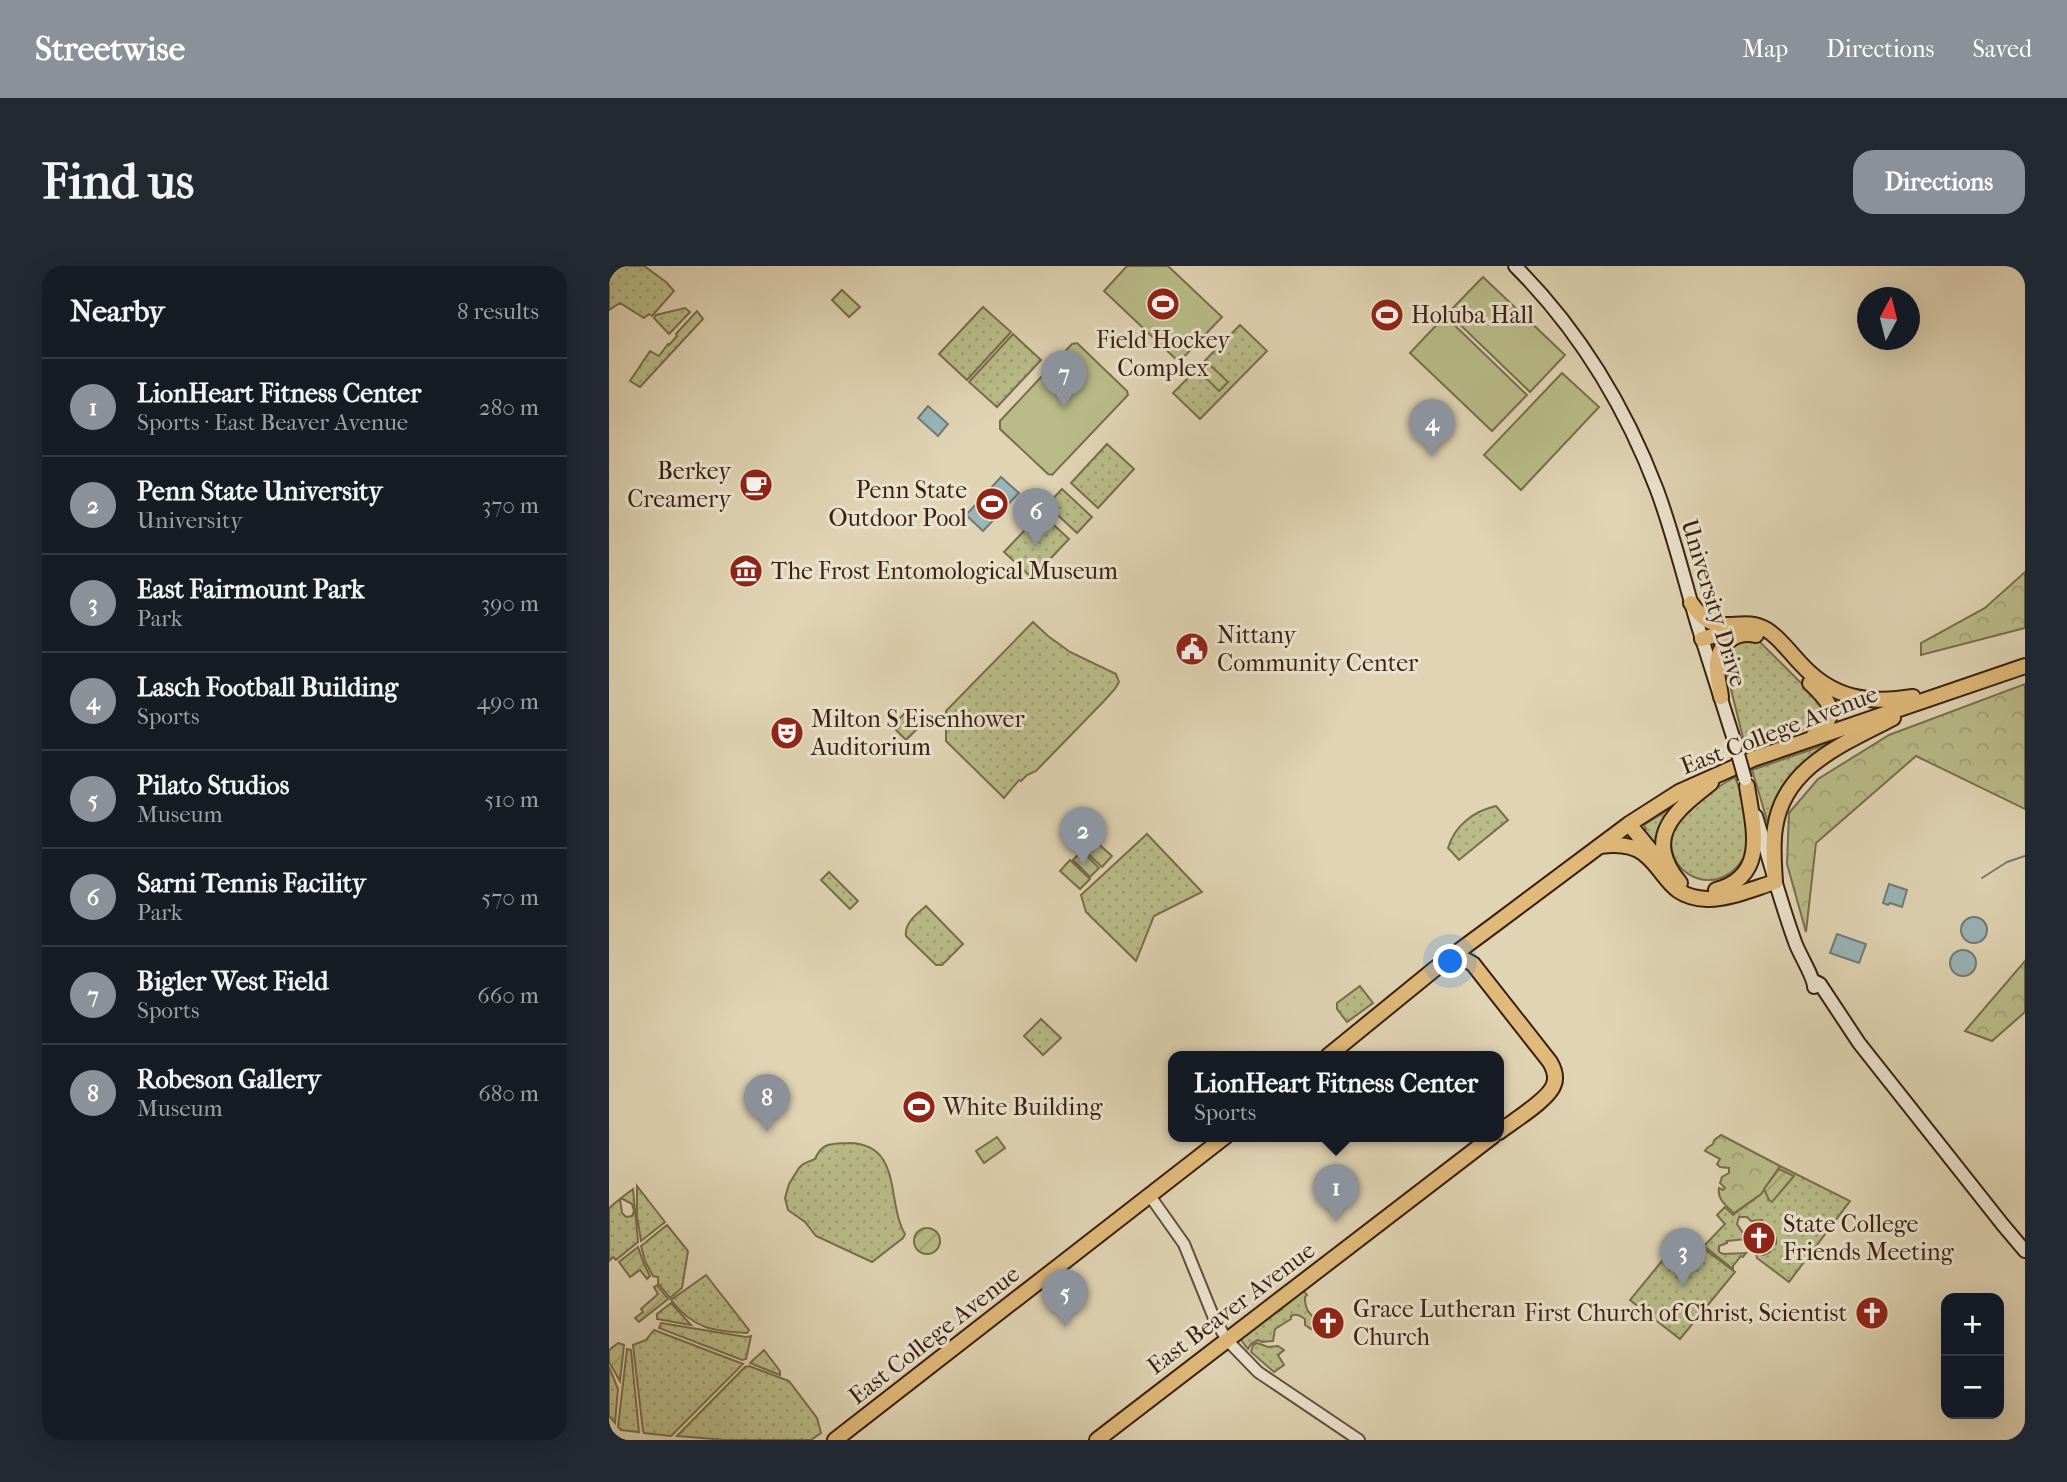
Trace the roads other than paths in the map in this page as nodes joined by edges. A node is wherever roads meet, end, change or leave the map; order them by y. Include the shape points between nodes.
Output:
1 (1515, 266) edge
2 (1691, 603) junction
3 (1744, 625) junction
4 (1702, 639) junction
5 (2025, 666) edge
6 (1953, 690) junction
7 (1721, 697) junction
8 (1934, 697) junction
9 (1807, 741) junction
10 (1732, 768) junction
11 (1746, 782) junction
12 (1629, 824) junction
13 (1599, 846) junction
14 (1775, 882) junction
15 (1680, 883) junction
16 (1498, 922) junction
17 (1448, 960) junction
18 (1473, 964) junction
19 (1334, 1051) edge
20 (1504, 1128) edge
21 (1218, 1142) edge
22 (1485, 1142) edge
23 (1150, 1196) junction
24 (2025, 1251) edge
25 (1227, 1340) junction
26 (835, 1440) edge
27 (1097, 1440) edge
28 (1359, 1440) edge

1 - 2 main road, University Drive via 1582,345 1626,418 1658,495
2 - 3 main road via 1712,623
2 - 4 main road, University Drive
3 - 4 main road
3 - 6 main road via 1768,630 1817,679 1840,693 1890,700
4 - 7 main road, University Drive
5 - 6 main road, East College Avenue
6 - 8 main road, East College Avenue
7 - 9 main road via 1717,670 1723,647 1742,634 1763,638 1830,706 1829,722
7 - 11 main road, University Drive, bridge
8 - 9 main road, East College Avenue
8 - 14 main road via 1826,754 1800,774 1783,800 1775,827
9 - 10 main road, East College Avenue
10 - 12 main road, East College Avenue
10 - 15 main road via 1692,798 1668,824 1664,854
11 - 14 main road, University Drive
11 - 15 main road via 1755,843 1747,871 1714,891
12 - 13 main road, East College Avenue
12 - 15 main road
13 - 14 main road via 1621,845 1640,851 1669,885 1698,899 1721,898
13 - 16 main road, East College Avenue
14 - 24 main road, University Drive via 1814,987
16 - 17 main road, East College Avenue
16 - 18 main road, East College Avenue via 1474,952
17 - 18 main road via 1464,959
17 - 19 main road, East College Avenue
18 - 20 main road via 1554,1070 1554,1086 1546,1096
21 - 23 main road, East College Avenue
22 - 25 main road, East Beaver Avenue
23 - 25 street via 1184,1244
23 - 26 main road, East College Avenue
25 - 27 main road, East Beaver Avenue
25 - 28 street via 1254,1368

